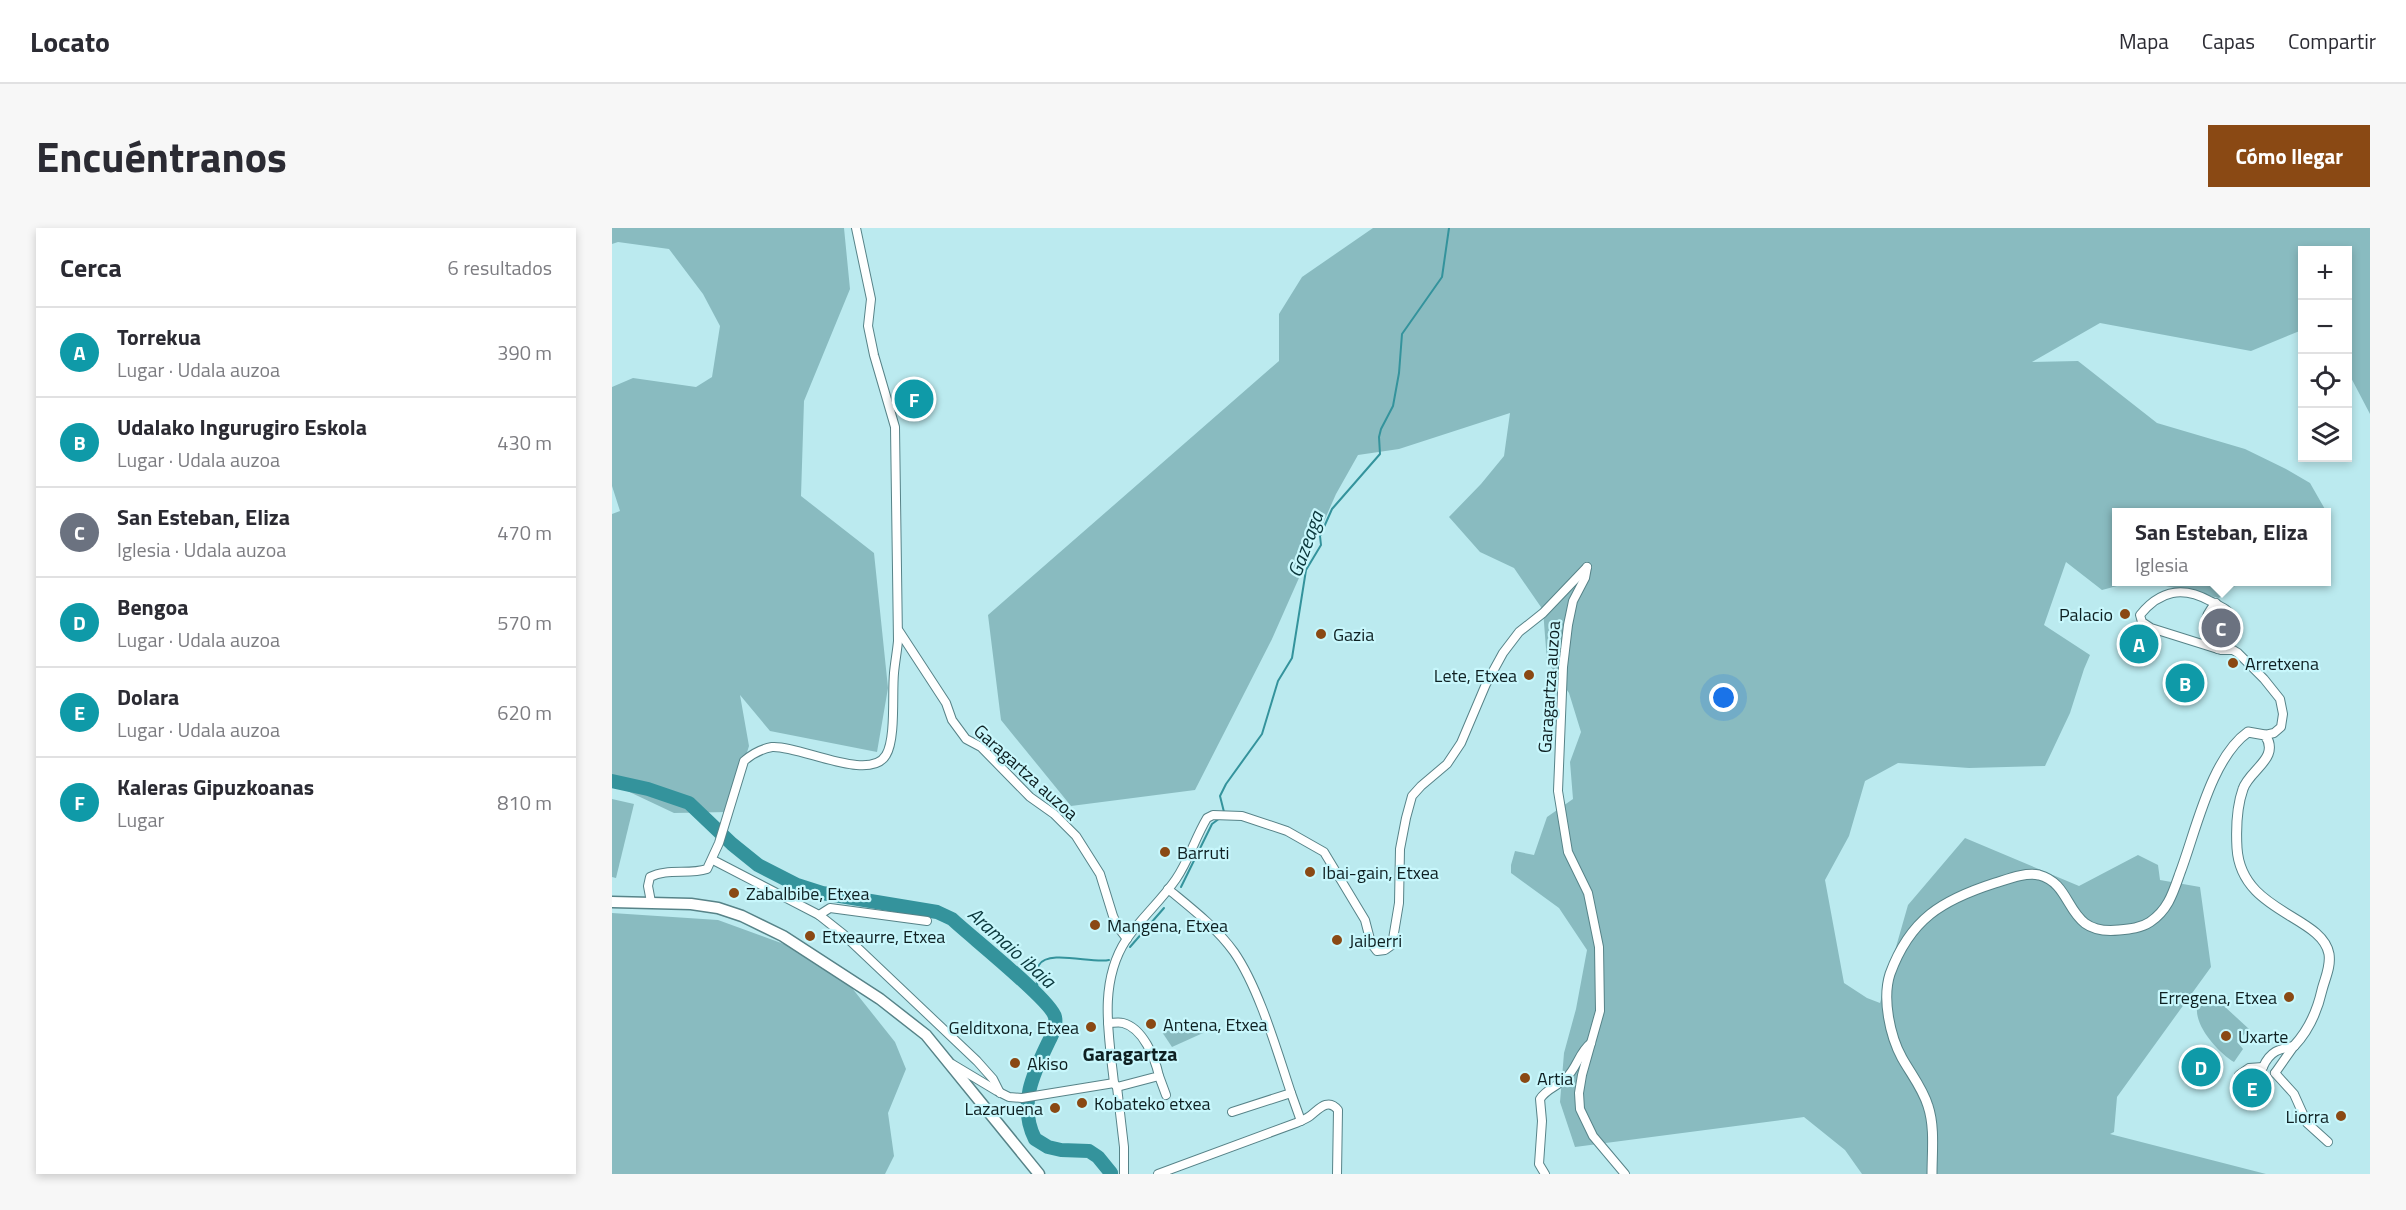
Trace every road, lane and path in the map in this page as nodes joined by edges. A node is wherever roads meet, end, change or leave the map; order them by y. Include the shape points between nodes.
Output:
1 (856, 228) edge
2 (2216, 603) junction
3 (2236, 620) dead end
4 (898, 630) junction
5 (2218, 649) junction
6 (2265, 735) junction
7 (713, 860) junction
8 (1168, 889) junction
9 (612, 902) edge
10 (651, 902) junction
11 (819, 915) junction
12 (927, 921) dead end
13 (1127, 939) junction
14 (1108, 1023) junction
15 (1591, 1043) junction
16 (2294, 1046) junction
17 (951, 1064) junction
18 (2263, 1067) junction
19 (2275, 1073) junction
20 (2240, 1075) dead end
21 (1160, 1076) junction
22 (1115, 1085) junction
23 (1000, 1093) junction
24 (1291, 1093) junction
25 (1166, 1095) dead end
26 (1232, 1112) dead end
27 (1301, 1121) junction
28 (2328, 1142) dead end
29 (1124, 1172) edge
30 (1039, 1174) edge
31 (1158, 1174) edge
32 (1337, 1174) edge
33 (1545, 1174) edge
34 (1625, 1174) edge
35 (1932, 1174) edge

1 - 4 street via 871,299 868,326 895,427
2 - 3 street via 2230,610
2 - 5 street via 2205,620
2 - 5 street via 2193,593 2173,591 2155,600 2140,618 2151,628
4 - 7 street via 886,756 875,765 859,766 772,747 754,753 744,761
4 - 13 street, Garagartza auzoa via 966,739 981,747 1076,836 1100,874 1113,916
5 - 6 street via 2238,653 2280,699 2281,727
6 - 16 street via 2270,749 2267,759 2243,787 2241,795 2237,835 2241,865 2253,889 2322,941 2329,961 2310,1026
6 - 35 street via 2248,732 2238,739 2217,768 2168,906 2147,924 2100,931 2088,927 2053,882 2027,874 1953,898 1913,931 1896,958 1887,1002 1901,1057 1929,1107
7 - 10 street via 708,870 658,873 650,878
7 - 11 street
8 - 13 street, Garagartza auzoa
8 - 15 street, Garagartza auzoa via 1207,818 1242,816 1287,831 1324,852 1365,920 1371,943 1377,951 1392,945 1399,912 1400,849 1412,796 1447,764 1461,743 1486,684 1519,632 1587,567 1586,578 1570,610 1567,633 1558,791 1568,852 1588,893 1599,946 1600,1011
8 - 24 street via 1216,931 1234,953 1255,992
9 - 10 main road
10 - 17 main road via 718,909 772,930 909,1020
11 - 12 street via 830,908
11 - 23 street via 977,1061
13 - 14 street, Garagartza auzoa via 1112,974
14 - 21 street via 1122,1023 1138,1034
14 - 22 street, Garagartza auzoa
15 - 33 street via 1565,1080 1540,1099 1539,1164
15 - 34 street via 1581,1084 1580,1109 1593,1136
16 - 18 street via 2277,1050
16 - 19 street
17 - 23 street
17 - 30 main road
18 - 19 street via 2266,1074
18 - 20 street via 2249,1068
19 - 28 street via 2294,1094 2307,1123
21 - 22 street
21 - 25 street
22 - 23 street via 1022,1098
22 - 29 street, Garagartza auzoa
24 - 26 street
24 - 27 street
27 - 31 street
27 - 32 street via 1322,1105 1338,1110

